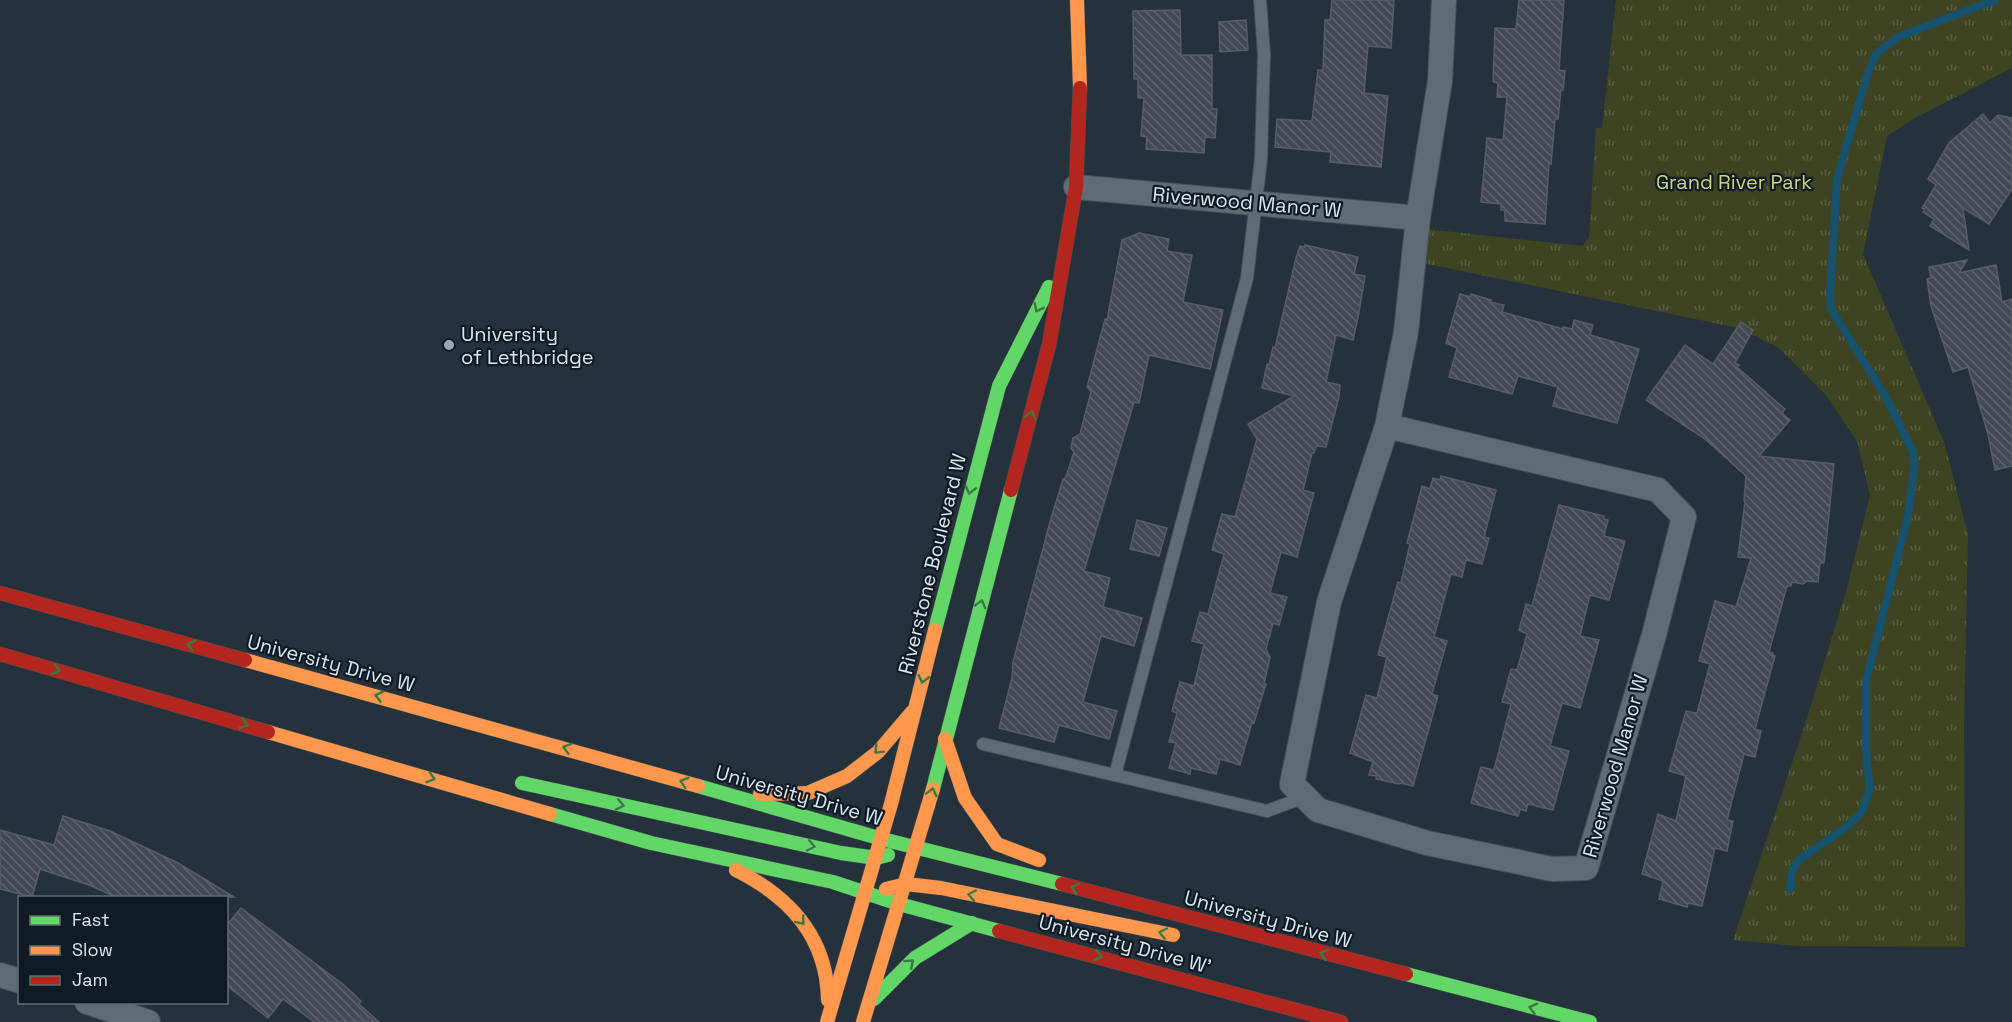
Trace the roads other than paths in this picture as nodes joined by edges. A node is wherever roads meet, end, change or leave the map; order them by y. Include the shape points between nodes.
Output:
1 (1077, 0) edge
2 (1260, 0) edge
3 (1444, 0) edge
4 (1076, 187) junction
5 (1256, 203) junction
6 (1418, 218) junction
7 (1065, 256) junction
8 (1387, 426) junction
9 (0, 593) edge
10 (0, 654) edge
11 (917, 706) junction
12 (295, 739) junction
13 (945, 739) junction
14 (983, 744) dead end
15 (405, 757) dead end
16 (1115, 775) junction
17 (508, 780) dead end
18 (719, 793) junction
19 (1305, 797) junction
20 (882, 840) junction
21 (916, 849) junction
22 (701, 855) junction
23 (876, 858) junction
24 (1047, 863) dead end
25 (1067, 871) dead end
26 (906, 884) junction
27 (866, 893) junction
28 (899, 904) junction
29 (972, 923) junction
30 (1235, 930) junction
31 (1188, 939) dead end
32 (1341, 971) dead end
33 (0, 975) edge
34 (18, 980) edge
35 (1427, 981) junction
36 (93, 1004) edge
37 (869, 1005) junction
38 (148, 1022) edge
39 (827, 1022) edge
40 (863, 1022) edge
41 (1341, 1022) edge
42 (1590, 1022) edge

1 - 4 main road, Riverstone Boulevard W via 1080,93
2 - 5 lane via 1264,54
3 - 6 street via 1440,81
4 - 5 street, Riverwood Manor W
4 - 7 main road, Riverstone Boulevard W
5 - 6 street, Riverwood Manor W
5 - 16 lane via 1246,278
6 - 8 street via 1406,332
7 -> 11 main road, Riverstone Boulevard W via 999,387
13 -> 7 main road, Riverstone Boulevard W via 1049,345
8 - 19 street via 1329,602 1292,784
8 - 19 street, Riverwood Manor W via 1658,490 1684,517 1586,868 1552,869 1426,843 1318,810
18 -> 9 main road, University Drive W
10 -> 12 main road
11 -> 18 main road via 878,752 847,776 808,793
11 - 20 main road, Riverstone Boulevard W
12 - 15 main road
12 -> 22 main road
21 -> 13 main road, Riverstone Boulevard W
13 - 24 main road via 965,798 997,844
14 - 16 lane
16 - 19 lane via 1268,811
17 -> 23 main road
18 - 20 main road, University Drive W
20 - 21 main road, University Drive W
20 - 23 main road, Riverstone Boulevard W
21 - 23 main road
21 - 26 main road, Riverstone Boulevard W
30 -> 21 main road, University Drive W
22 - 27 main road via 833,882
22 -> 39 main road via 767,888 805,925 826,964 830,986
23 - 27 main road, Riverstone Boulevard W
25 - 30 main road
26 - 27 main road
26 - 28 main road, Riverstone Boulevard W
31 -> 26 main road
27 - 28 main road
27 - 39 main road, Riverstone Boulevard W
28 - 29 main road, University Drive W'
28 - 37 main road, Riverstone Boulevard W
37 -> 29 main road via 915,958
29 -> 41 main road, University Drive W'
35 -> 30 main road, University Drive W
32 - 35 main road
33 - 34 street
42 -> 35 main road, University Drive W
36 - 38 street
37 - 40 main road, Riverstone Boulevard W

